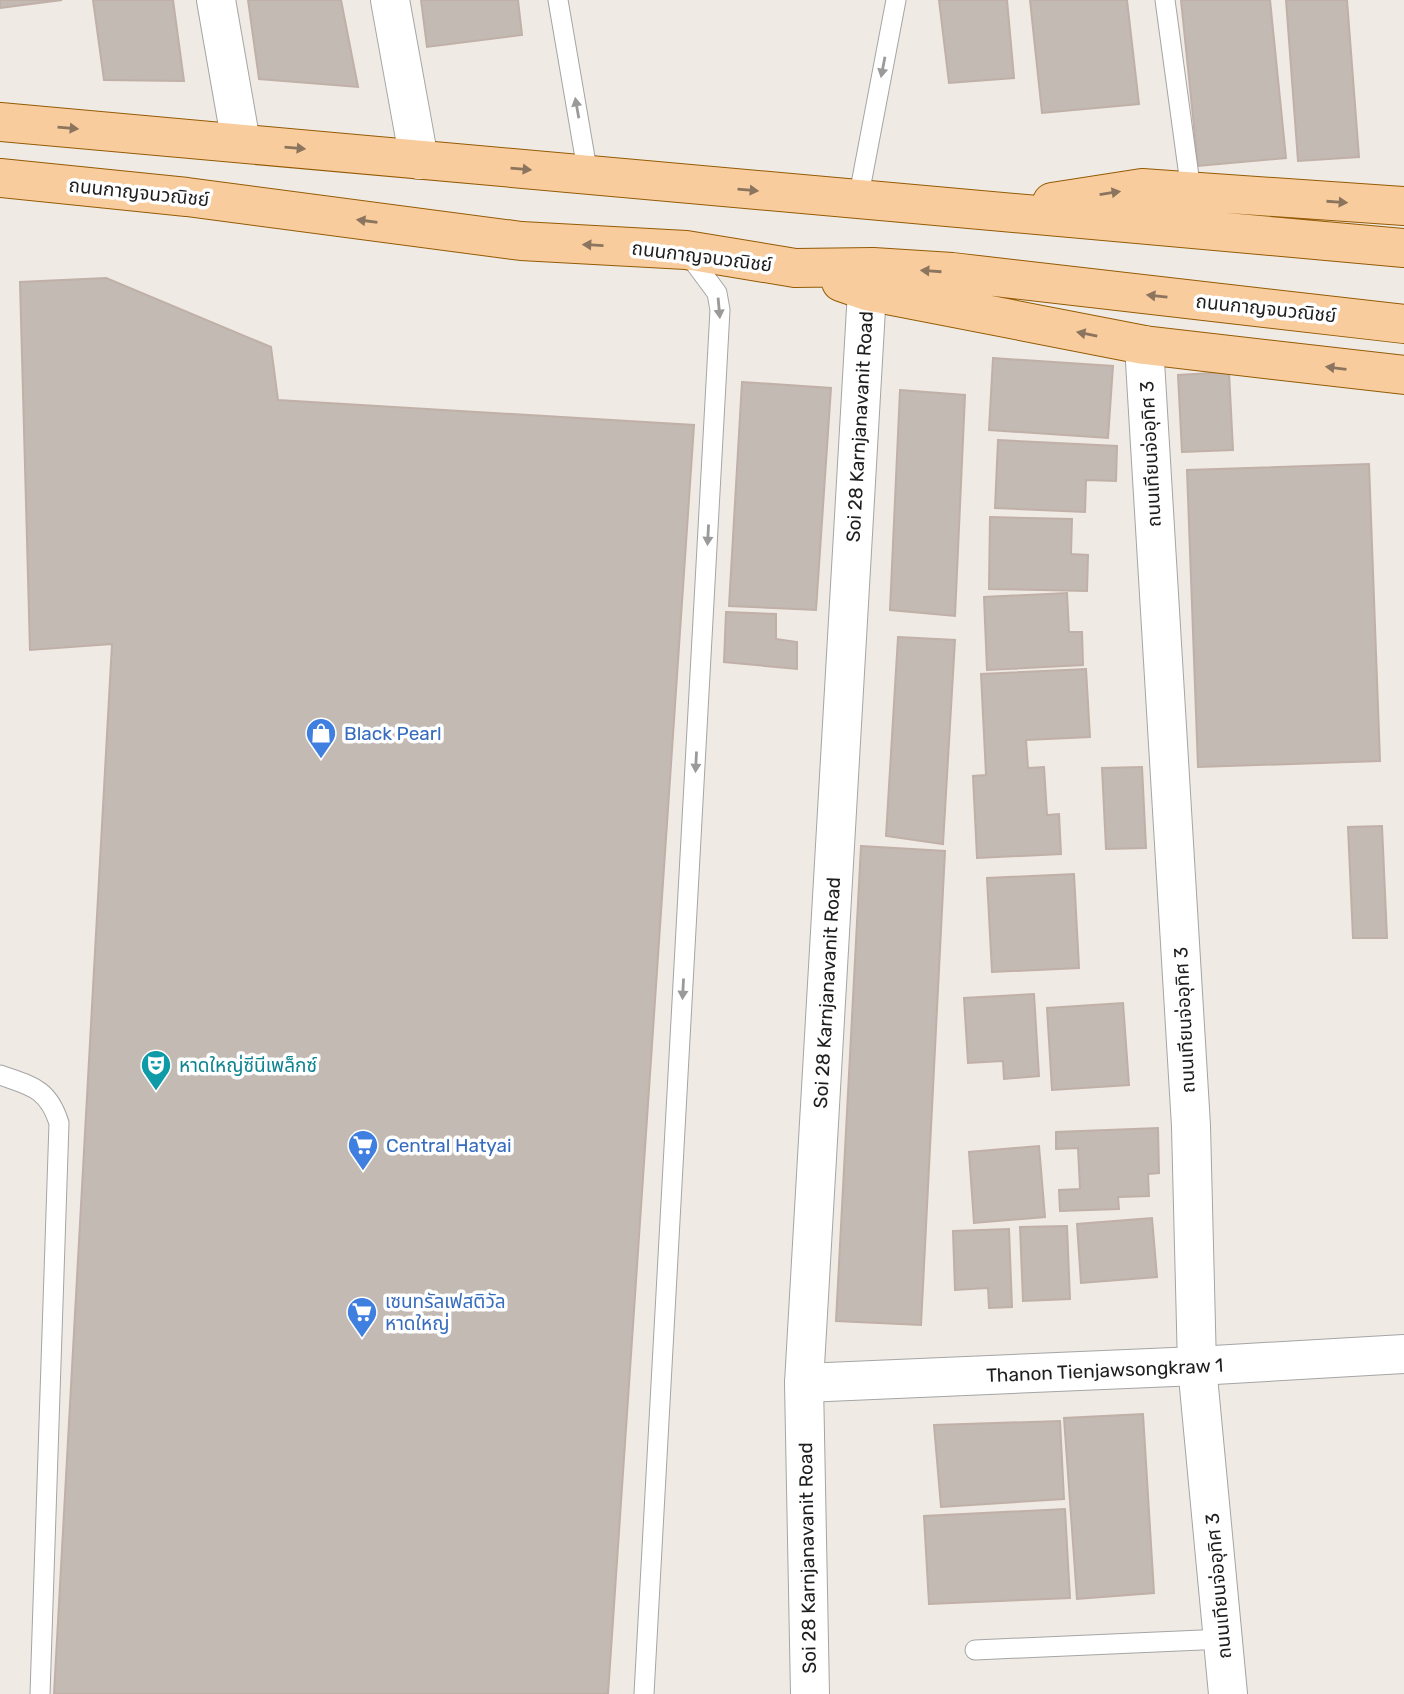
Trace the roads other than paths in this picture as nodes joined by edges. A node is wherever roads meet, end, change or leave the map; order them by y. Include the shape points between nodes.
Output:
1 (216, 0) edge
2 (390, 0) edge
3 (558, 0) edge
4 (896, 0) edge
5 (1165, 0) edge
6 (0, 121) edge
7 (241, 143) junction
8 (419, 160) junction
9 (588, 175) junction
10 (0, 178) edge
11 (1191, 191) junction
12 (858, 200) junction
13 (1404, 206) edge
14 (995, 212) junction
15 (1392, 246) edge
16 (685, 250) junction
17 (796, 268) junction
18 (867, 291) junction
19 (1387, 322) edge
20 (1144, 345) junction
21 (1404, 375) edge
22 (0, 1075) edge
23 (1404, 1354) edge
24 (1197, 1366) junction
25 (804, 1383) junction
26 (1224, 1639) junction
27 (975, 1650) dead end
28 (40, 1694) edge
29 (644, 1694) edge
30 (810, 1694) edge
31 (1228, 1694) edge

1 - 7 street
2 - 8 street
9 -> 3 lane
4 -> 12 lane
5 - 11 lane
6 -> 7 main road
7 -> 8 main road
8 -> 9 main road
9 -> 12 main road
16 -> 10 main road, ถนนกาญจนวณิชย์ via 521,241 187,197
11 -> 13 main road
14 -> 11 main road via 1142,188
12 - 14 main road
14 - 15 main road
16 - 17 main road, ถนนกาญจนวณิชย์
16 -> 29 lane via 717,293 720,305
17 - 18 main road
19 -> 17 main road, ถนนกาญจนวณิชย์ via 952,272
20 -> 18 main road
18 - 25 street, Soi 28 Karnjanavanit Road
21 -> 20 main road
20 - 24 street, ถนนเทียนจ่ออุทิศ 3 via 1191,1126
22 - 28 lane via 38,1089 59,1123
23 - 24 street, Thanon Tienjawsongkraw 1
24 - 25 street, Thanon Tienjawsongkraw 1
24 - 26 street, ถนนเทียนจ่ออุทิศ 3
25 - 30 street, Soi 28 Karnjanavanit Road
26 - 27 lane
26 - 31 street, ถนนเทียนจ่ออุทิศ 3

